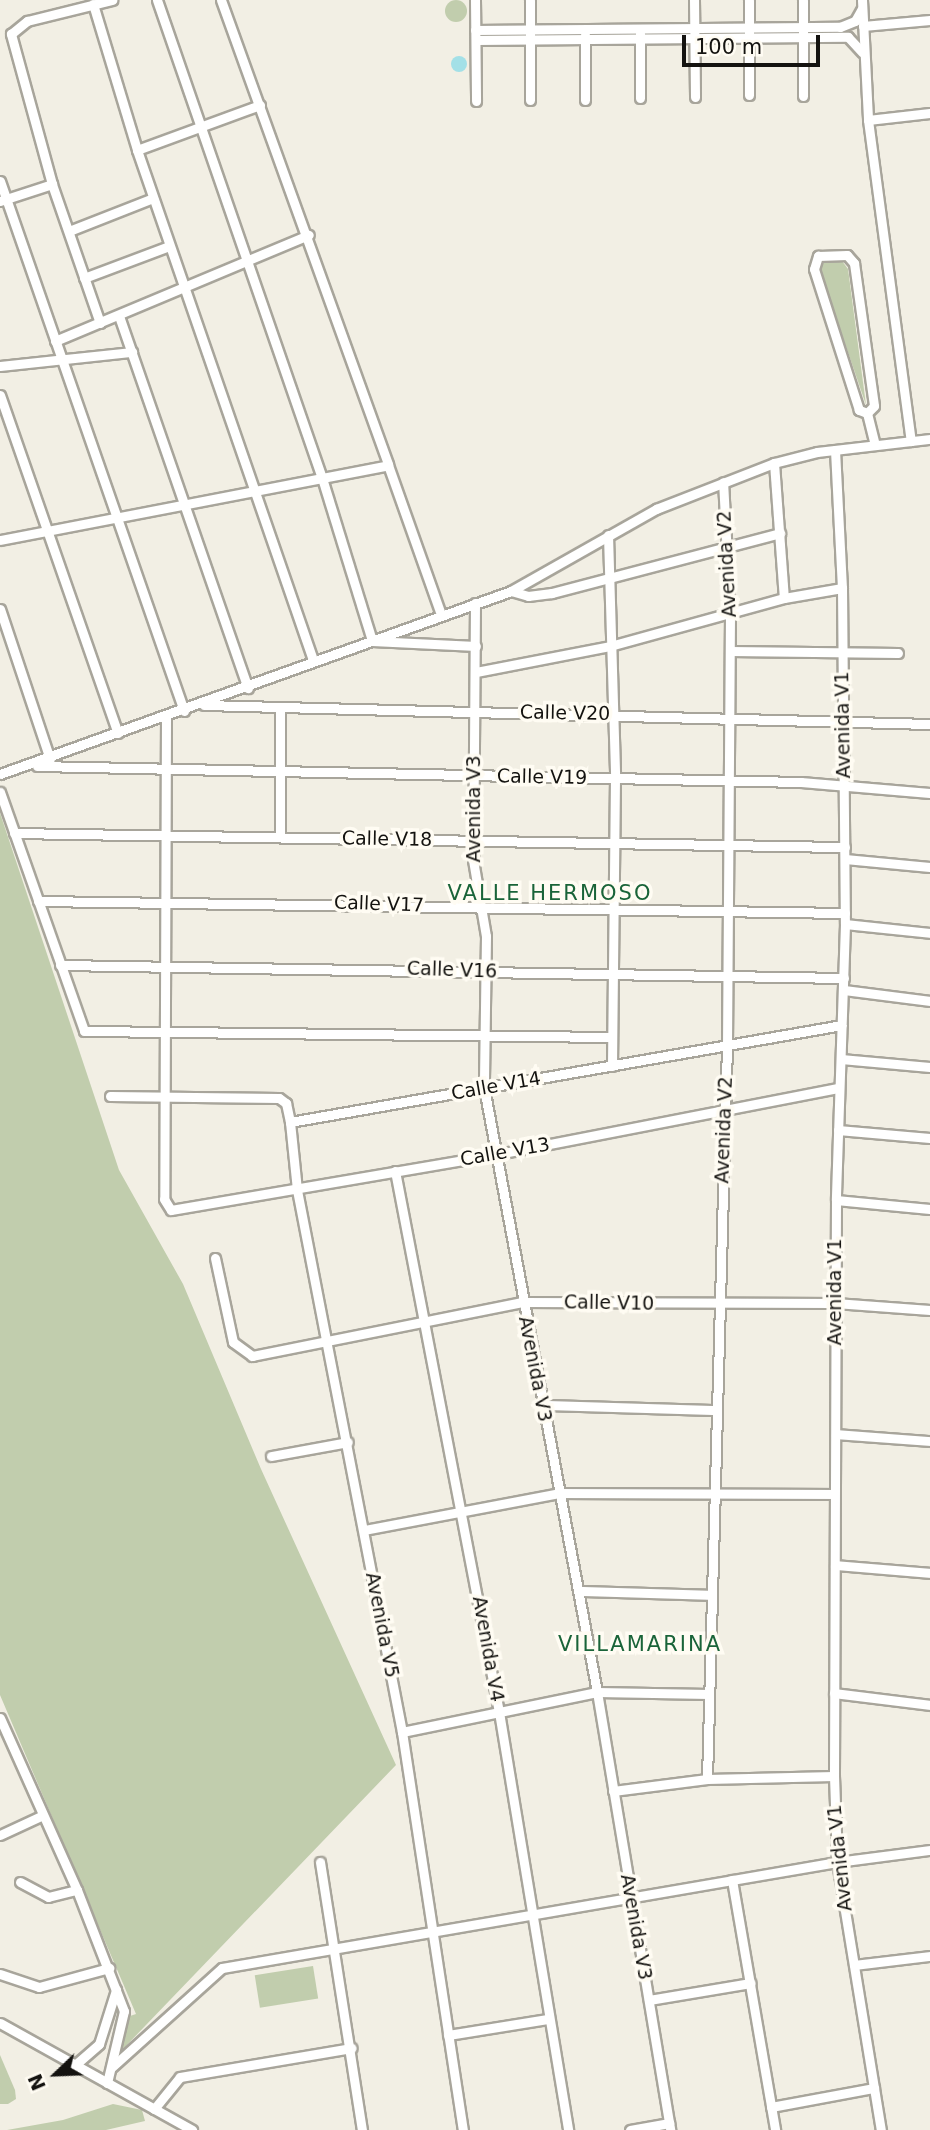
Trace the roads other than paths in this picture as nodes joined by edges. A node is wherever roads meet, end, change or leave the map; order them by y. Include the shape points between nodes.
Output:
1 (111, 0) edge
2 (157, 0) edge
3 (221, 0) edge
4 (475, 0) edge
5 (530, 0) edge
6 (694, 0) edge
7 (749, 0) edge
8 (803, 0) edge
9 (862, 3) edge
10 (93, 4) junction
11 (930, 20) edge
12 (863, 26) junction
13 (803, 32) junction
14 (838, 32) junction
15 (694, 33) junction
16 (749, 33) junction
17 (640, 34) junction
18 (475, 35) junction
19 (530, 35) junction
20 (585, 35) junction
21 (864, 56) junction
22 (749, 95) dead end
23 (803, 96) dead end
24 (695, 97) dead end
25 (640, 98) dead end
26 (530, 100) dead end
27 (585, 100) dead end
28 (476, 101) dead end
29 (260, 105) junction
30 (930, 113) edge
31 (868, 120) junction
32 (202, 126) junction
33 (137, 150) junction
34 (0, 181) edge
35 (52, 184) junction
36 (153, 198) junction
37 (3, 200) edge
38 (69, 231) junction
39 (309, 235) junction
40 (169, 246) junction
41 (247, 264) junction
42 (84, 278) junction
43 (184, 290) junction
44 (119, 316) junction
45 (100, 323) junction
46 (55, 341) junction
47 (132, 352) junction
48 (61, 359) junction
49 (0, 366) edge
50 (0, 395) edge
51 (867, 413) junction
52 (930, 439) edge
53 (911, 440) junction
54 (875, 444) junction
55 (835, 450) junction
56 (774, 463) junction
57 (388, 465) junction
58 (322, 478) junction
59 (723, 482) junction
60 (253, 488) junction
61 (182, 507) junction
62 (117, 518) junction
63 (47, 531) junction
64 (780, 533) junction
65 (608, 536) junction
66 (0, 540) edge
67 (729, 546) junction
68 (607, 579) junction
69 (842, 588) junction
70 (511, 591) junction
71 (784, 598) junction
72 (475, 603) junction
73 (0, 608) edge
74 (730, 614) junction
75 (441, 615) junction
76 (372, 641) junction
77 (476, 646) junction
78 (610, 646) junction
79 (730, 651) junction
80 (842, 652) junction
81 (898, 653) dead end
82 (313, 660) junction
83 (476, 672) junction
84 (248, 688) junction
85 (200, 705) junction
86 (280, 709) junction
87 (184, 711) junction
88 (475, 711) junction
89 (614, 713) junction
90 (727, 715) junction
91 (166, 717) junction
92 (842, 719) junction
93 (930, 723) edge
94 (118, 733) junction
95 (50, 758) junction
96 (28, 766) junction
97 (167, 771) junction
98 (280, 773) junction
99 (0, 774) edge
100 (474, 777) junction
101 (614, 778) junction
102 (727, 780) junction
103 (844, 785) junction
104 (0, 792) edge
105 (930, 793) edge
106 (14, 833) junction
107 (166, 835) junction
108 (279, 836) junction
109 (472, 841) junction
110 (613, 843) junction
111 (728, 846) junction
112 (845, 847) junction
113 (845, 859) junction
114 (930, 867) edge
115 (38, 901) junction
116 (166, 901) junction
117 (480, 907) junction
118 (613, 909) junction
119 (728, 912) junction
120 (845, 918) junction
121 (930, 933) edge
122 (60, 965) junction
123 (165, 967) junction
124 (484, 971) junction
125 (612, 974) junction
126 (727, 978) junction
127 (844, 978) junction
128 (844, 990) junction
129 (930, 1001) edge
130 (842, 1025) junction
131 (165, 1031) junction
132 (482, 1037) junction
133 (612, 1037) junction
134 (727, 1045) junction
135 (841, 1059) junction
136 (612, 1066) junction
137 (930, 1067) edge
138 (484, 1088) junction
139 (839, 1088) junction
140 (110, 1096) dead end
141 (165, 1098) junction
142 (725, 1112) junction
143 (290, 1122) junction
144 (838, 1130) junction
145 (930, 1138) edge
146 (493, 1155) junction
147 (395, 1171) junction
148 (297, 1190) junction
149 (836, 1200) junction
150 (930, 1209) edge
151 (215, 1258) dead end
152 (522, 1301) junction
153 (835, 1303) junction
154 (718, 1304) junction
155 (930, 1310) edge
156 (425, 1321) junction
157 (327, 1341) junction
158 (543, 1405) junction
159 (716, 1410) junction
160 (836, 1434) junction
161 (930, 1441) edge
162 (348, 1442) junction
163 (271, 1456) dead end
164 (559, 1493) junction
165 (834, 1494) junction
166 (715, 1495) junction
167 (463, 1512) junction
168 (364, 1530) junction
169 (835, 1565) junction
170 (930, 1573) edge
171 (579, 1591) junction
172 (711, 1595) junction
173 (597, 1692) junction
174 (834, 1693) junction
175 (709, 1694) junction
176 (930, 1705) edge
177 (499, 1712) junction
178 (0, 1718) edge
179 (402, 1732) junction
180 (834, 1776) junction
181 (707, 1779) junction
182 (612, 1791) junction
183 (43, 1815) junction
184 (0, 1835) edge
185 (930, 1850) edge
186 (320, 1862) dead end
187 (837, 1862) junction
188 (732, 1880) junction
189 (20, 1882) dead end
190 (77, 1890) junction
191 (630, 1899) junction
192 (530, 1915) junction
193 (430, 1932) junction
194 (336, 1948) junction
195 (930, 1955) edge
196 (854, 1965) junction
197 (109, 1968) junction
198 (0, 1973) edge
199 (751, 1983) junction
200 (116, 1988) junction
201 (649, 2000) junction
202 (548, 2019) junction
203 (0, 2023) edge
204 (447, 2035) junction
205 (352, 2048) junction
206 (75, 2065) junction
207 (113, 2067) junction
208 (107, 2082) junction
209 (874, 2088) junction
210 (771, 2107) junction
211 (153, 2109) junction
212 (670, 2127) edge
213 (192, 2130) edge
214 (362, 2130) edge
215 (463, 2130) edge
216 (568, 2130) edge
217 (630, 2130) edge
218 (775, 2130) edge
219 (881, 2130) edge

1 - 10 street
2 - 32 street
3 - 29 street
4 - 18 street
5 - 19 street
6 - 15 street
7 - 16 street
8 - 13 street
9 - 12 street
9 - 14 street via 855,21
10 - 33 street
10 - 35 street via 27,21 11,34
11 - 12 street
12 - 21 street
13 - 14 street
13 - 16 street
13 - 23 street
14 - 21 street via 852,38
15 - 16 street
15 - 17 street
15 - 24 street
16 - 22 street
17 - 20 street
17 - 25 street
18 - 19 street
18 - 28 street
19 - 20 street
19 - 26 street
20 - 27 street
21 - 31 street
29 - 32 street
29 - 39 street
30 - 31 street
31 - 53 street
32 - 33 street
32 - 41 street
33 - 36 street
34 - 37 street
35 - 37 street
35 - 38 street
36 - 38 street
36 - 40 street
37 - 46 street
38 - 42 street
39 - 41 street
39 - 57 street
40 - 42 street
40 - 43 street
41 - 43 street
41 - 58 street
42 - 45 street
43 - 44 street
43 - 60 street
44 - 45 street
44 - 47 street
45 - 46 street
46 - 48 street
47 - 48 street
47 - 61 street
48 - 49 street
48 - 62 street
50 - 63 street
51 - 51 street via 874,406 853,261 847,255 818,256 814,269 859,410
51 - 54 street
52 - 53 street
53 - 54 street
54 - 55 street
55 - 56 street
55 - 69 street, Avenida V1
56 - 59 street
56 - 64 street
57 - 58 street
57 - 75 street
58 - 60 street
58 - 76 street
59 - 65 street via 656,509
59 - 67 street, Avenida V2
60 - 61 street
60 - 82 street
61 - 62 street
61 - 84 street
62 - 63 street
62 - 87 street
63 - 66 street
63 - 94 street
64 - 67 street
64 - 71 street
65 - 68 street
65 - 70 street
67 - 68 street
67 - 74 street, Avenida V2
68 - 70 street via 540,594
68 - 78 street
69 - 71 street
69 - 80 street, Avenida V1
70 - 72 street
71 - 74 street
72 - 75 street
72 - 77 street, Avenida V3
73 - 95 street
74 - 78 street
74 - 79 street, Avenida V2
75 - 76 street
76 - 77 street
76 - 82 street
77 - 83 street, Avenida V3
78 - 83 street
78 - 89 street
79 - 80 street
79 - 90 street, Avenida V2
80 - 81 street
80 - 92 street, Avenida V1
82 - 84 street
83 - 88 street, Avenida V3
84 - 85 street
85 - 86 street, Calle V20
85 - 87 street
86 - 88 street, Calle V20
86 - 98 street
87 - 91 street
88 - 89 street, Calle V20
88 - 100 street, Avenida V3
89 - 90 street, Calle V20
89 - 101 street
90 - 92 street, Calle V20
90 - 102 street, Avenida V2
91 - 94 street
91 - 97 street
92 - 93 street, Calle V20
92 - 103 street, Avenida V1
94 - 95 street
95 - 96 street
96 - 97 street, Calle V19
96 - 99 street
97 - 98 street, Calle V19
97 - 107 street
98 - 100 street, Calle V19
98 - 108 street
100 - 101 street, Calle V19
100 - 109 street, Avenida V3
101 - 102 street, Calle V19
101 - 110 street
102 - 103 street, Calle V19
102 - 111 street, Avenida V2
103 - 105 street, Calle V19
103 - 112 street, Avenida V1
104 - 106 street
106 - 107 street, Calle V18
106 - 115 street
107 - 108 street, Calle V18
107 - 116 street
108 - 109 street, Calle V18
109 - 110 street, Calle V18
109 - 117 street, Avenida V3
110 - 111 street, Calle V18
110 - 118 street
111 - 112 street, Calle V18
111 - 119 street, Avenida V2
112 - 113 street, Avenida V1
113 - 114 street
113 - 120 street, Avenida V1
115 - 116 street, Calle V17
115 - 122 street
116 - 117 street, Calle V17
116 - 123 street
117 - 118 street, Calle V17
117 - 124 street, Avenida V3 via 485,928
118 - 119 street, Calle V17
118 - 125 street
119 - 120 street, Calle V17
119 - 126 street, Avenida V2
120 - 121 street, Calle V17
120 - 127 street, Avenida V1
122 - 123 street, Calle V16
122 - 131 street via 84,1031
123 - 124 street, Calle V16
123 - 131 street
124 - 125 street, Calle V16
124 - 132 street, Avenida V3
125 - 126 street, Calle V16
125 - 133 street
126 - 127 street, Calle V16
126 - 134 street, Avenida V2
127 - 128 street, Avenida V1
128 - 129 street
128 - 130 street, Avenida V1
130 - 134 street, Calle V14
130 - 135 street, Avenida V1
131 - 132 street
131 - 141 street
132 - 133 street
132 - 138 street, Avenida V3
133 - 136 street
134 - 136 street, Calle V14
134 - 142 street, Avenida V2
135 - 137 street
135 - 139 street, Avenida V1
136 - 138 street, Calle V14
138 - 143 street, Calle V14
138 - 146 street, Avenida V3
139 - 142 street, Calle V13
139 - 144 street, Avenida V1
140 - 141 street
141 - 143 street via 279,1098 286,1102
141 - 148 street, Calle V13 via 164,1199 171,1210
142 - 146 street, Calle V13
142 - 154 street, Avenida V2
143 - 148 street, Avenida V5
144 - 145 street
144 - 149 street, Avenida V1
146 - 147 street, Calle V13
146 - 152 street, Avenida V3
147 - 148 street, Calle V13
147 - 156 street, Avenida V4
148 - 157 street, Avenida V5
149 - 150 street
149 - 153 street, Avenida V1
151 - 157 street, Calle V10 via 233,1342 252,1356
152 - 154 street, Calle V10
152 - 156 street, Calle V10
152 - 158 street, Avenida V3
153 - 154 street, Calle V10
153 - 155 street, Calle V10
153 - 160 street, Avenida V1
154 - 159 street, Avenida V2
156 - 157 street, Calle V10
156 - 167 street, Avenida V4
157 - 162 street, Avenida V5
158 - 159 street
158 - 164 street, Avenida V3
159 - 166 street, Avenida V2
160 - 161 street
160 - 165 street, Avenida V1
162 - 163 street
162 - 168 street, Avenida V5
164 - 166 street
164 - 167 street
164 - 171 street, Avenida V3
165 - 166 street
165 - 169 street, Avenida V1
166 - 172 street, Avenida V2
167 - 168 street
167 - 177 street, Avenida V4
168 - 179 street, Avenida V5
169 - 170 street
169 - 174 street, Avenida V1
171 - 172 street
171 - 173 street, Avenida V3
172 - 175 street, Avenida V2
173 - 175 street
173 - 177 street
173 - 182 street, Avenida V3
174 - 176 street
174 - 180 street, Avenida V1
175 - 181 street, Avenida V2
177 - 179 street
177 - 192 street, Avenida V4
178 - 183 street
179 - 193 street, Avenida V5
180 - 181 street
180 - 187 street, Avenida V1
181 - 182 street
182 - 191 street, Avenida V3
183 - 184 street
183 - 190 street
185 - 187 street
186 - 194 street
187 - 188 street
187 - 196 street, Avenida V1
188 - 191 street
188 - 199 street
189 - 190 street via 48,1897
190 - 197 street
191 - 192 street
191 - 201 street, Avenida V3
192 - 193 street
192 - 202 street, Avenida V4
193 - 194 street
193 - 204 street, Avenida V5
194 - 205 street
194 - 207 street via 222,1968
195 - 196 street
196 - 209 street, Avenida V1
197 - 198 street via 38,1987
197 - 200 street
199 - 201 street
199 - 210 street
200 - 206 street via 99,2044
200 - 207 street via 125,2023
201 - 212 street, Avenida V3
202 - 204 street
202 - 216 street, Avenida V4
203 - 206 street
204 - 215 street, Avenida V5
205 - 211 street via 180,2077
205 - 214 street
206 - 208 street
207 - 208 street
208 - 211 street
209 - 210 street
209 - 219 street, Avenida V1
210 - 218 street
211 - 213 street
212 - 217 street

